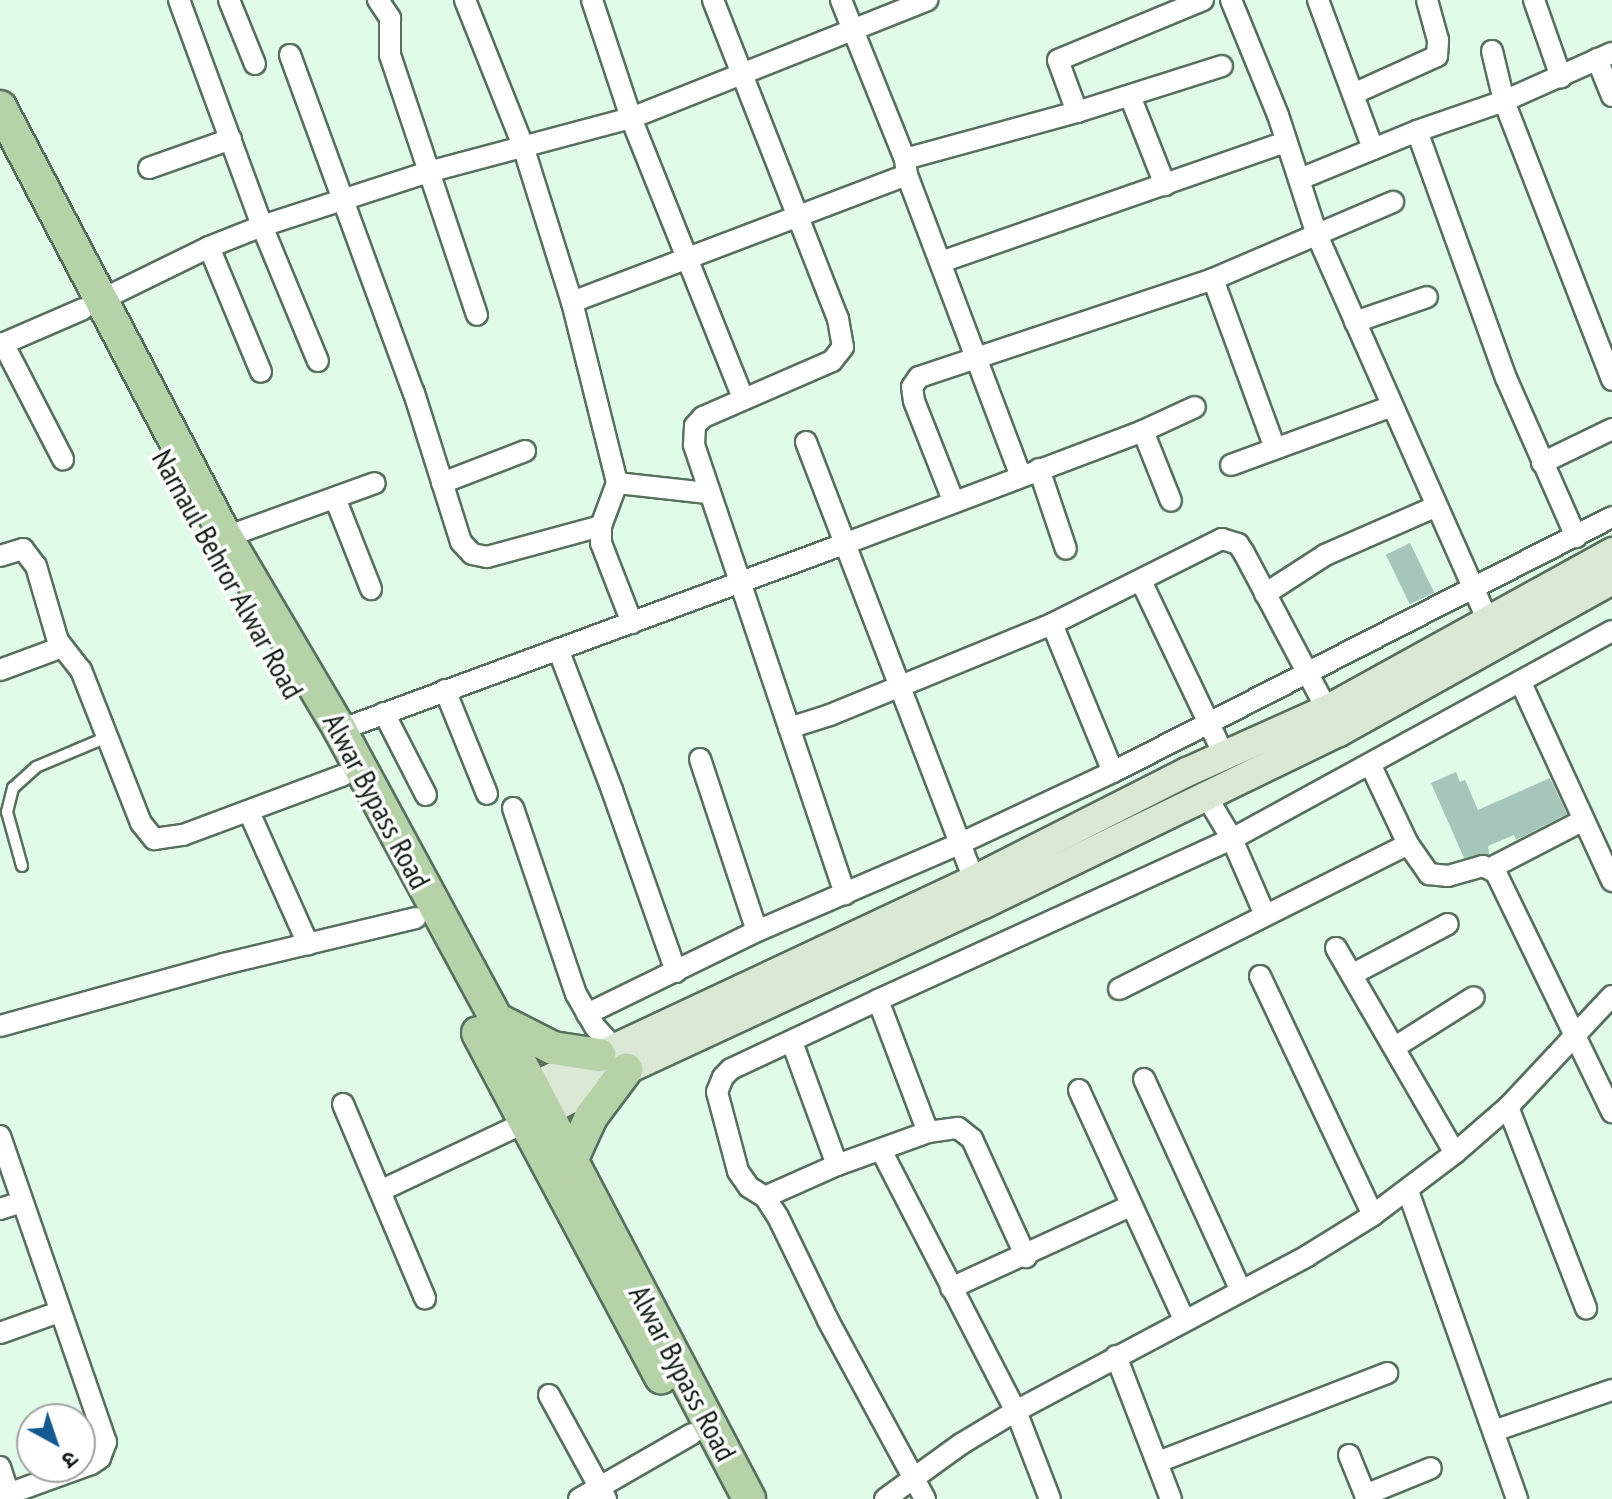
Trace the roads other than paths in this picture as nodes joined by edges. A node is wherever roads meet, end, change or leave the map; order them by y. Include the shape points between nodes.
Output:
1 (179, 0) edge
2 (229, 0) edge
3 (378, 0) edge
4 (465, 0) edge
5 (592, 0) edge
6 (713, 0) edge
7 (841, 0) edge
8 (927, 0) edge
9 (1203, 0) edge
10 (1231, 0) edge
11 (1318, 0) edge
12 (1427, 0) edge
13 (1534, 0) edge
14 (852, 28) junction
15 (1492, 51) dead end
16 (290, 55) dead end
17 (1605, 56) edge
18 (255, 64) dead end
19 (1222, 66) dead end
20 (743, 76) junction
21 (1561, 77) junction
22 (1353, 94) junction
23 (1130, 96) junction
24 (1612, 96) edge
25 (1504, 101) junction
26 (0, 107) edge
27 (1077, 112) junction
28 (631, 118) junction
29 (1417, 131) junction
30 (231, 139) junction
31 (1286, 142) junction
32 (523, 146) junction
33 (1373, 149) junction
34 (0, 152) edge
35 (906, 167) junction
36 (149, 168) dead end
37 (428, 172) junction
38 (1300, 179) junction
39 (1165, 185) junction
40 (344, 198) junction
41 (1393, 202) dead end
42 (798, 217) junction
43 (262, 226) junction
44 (1317, 235) junction
45 (209, 247) junction
46 (688, 261) junction
47 (941, 262) junction
48 (1213, 279) junction
49 (1427, 297) dead end
50 (572, 302) junction
51 (92, 305) junction
52 (477, 315) dead end
53 (1355, 322) junction
54 (1, 344) edge
55 (979, 359) junction
56 (318, 361) dead end
57 (261, 372) dead end
58 (1612, 380) edge
59 (743, 398) junction
60 (1392, 406) junction
61 (1195, 407) dead end
62 (1612, 429) edge
63 (1143, 431) junction
64 (806, 442) dead end
65 (1275, 448) junction
66 (525, 451) dead end
67 (63, 459) dead end
68 (1542, 463) junction
69 (1231, 465) dead end
70 (1030, 473) junction
71 (375, 483) dead end
72 (442, 483) junction
73 (617, 483) junction
74 (708, 493) junction
75 (335, 498) junction
76 (953, 500) junction
77 (1171, 501) dead end
78 (1435, 507) junction
79 (1612, 517) edge
80 (601, 526) junction
81 (226, 537) junction
82 (1576, 537) junction
83 (844, 544) junction
84 (1066, 549) dead end
85 (1612, 552) edge
86 (0, 556) edge
87 (1612, 580) edge
88 (739, 581) junction
89 (1141, 581) junction
90 (1474, 587) junction
91 (371, 589) dead end
92 (1265, 594) junction
93 (632, 623) junction
94 (1052, 624) junction
95 (1612, 631) edge
96 (1494, 634) junction
97 (62, 647) junction
98 (558, 649) junction
99 (0, 670) edge
100 (1308, 674) junction
101 (1521, 683) junction
102 (898, 684) junction
103 (445, 690) junction
104 (384, 713) junction
105 (1333, 721) junction
106 (1208, 723) junction
107 (789, 728) junction
108 (340, 730) junction
109 (107, 737) junction
110 (1224, 755) junction
111 (700, 759) dead end
112 (1371, 766) junction
113 (1113, 772) junction
114 (342, 776) junction
115 (487, 794) dead end
116 (1205, 794) junction
117 (426, 795) dead end
118 (513, 808) dead end
119 (249, 812) junction
120 (1582, 821) junction
121 (1232, 839) junction
122 (959, 844) junction
123 (1408, 844) junction
124 (22, 866) dead end
125 (1491, 868) junction
126 (1612, 881) edge
127 (979, 892) junction
128 (845, 894) junction
129 (1265, 915) junction
130 (416, 918) junction
131 (1448, 924) dead end
132 (757, 931) junction
133 (308, 944) junction
134 (1336, 948) dead end
135 (676, 972) junction
136 (1353, 974) junction
137 (1260, 976) dead end
138 (1119, 989) dead end
139 (1612, 996) edge
140 (1474, 997) dead end
141 (878, 1000) junction
142 (587, 1014) junction
143 (493, 1017) junction
144 (0, 1026) edge
145 (1575, 1039) junction
146 (792, 1042) junction
147 (1395, 1047) junction
148 (613, 1057) junction
149 (1144, 1079) dead end
150 (1079, 1090) dead end
151 (343, 1104) dead end
152 (529, 1105) junction
153 (1508, 1107) junction
154 (1612, 1112) edge
155 (928, 1132) junction
156 (0, 1136) edge
157 (881, 1150) junction
158 (1455, 1153) junction
159 (570, 1163) junction
160 (837, 1165) junction
161 (380, 1191) junction
162 (1408, 1191) junction
163 (765, 1197) junction
164 (22, 1202) junction
165 (1130, 1206) junction
166 (0, 1209) edge
167 (1373, 1215) junction
168 (1026, 1257) junction
169 (951, 1288) junction
170 (1241, 1291) junction
171 (425, 1298) dead end
172 (1586, 1308) dead end
173 (59, 1312) junction
174 (1184, 1319) junction
175 (0, 1333) edge
176 (1116, 1356) junction
177 (1387, 1373) dead end
178 (1612, 1390) edge
179 (549, 1395) dead end
180 (1016, 1411) junction
181 (1494, 1431) junction
182 (692, 1434) junction
183 (1349, 1455) dead end
184 (1158, 1462) junction
185 (0, 1467) edge
186 (1431, 1468) dead end
187 (914, 1477) junction
188 (602, 1493) edge
189 (4, 1496) edge
190 (1366, 1497) edge
191 (579, 1499) edge
192 (726, 1499) edge
193 (749, 1499) edge
194 (885, 1499) edge
195 (925, 1499) edge
196 (1050, 1499) edge
197 (1171, 1499) edge
198 (1517, 1499) edge

1 - 30 street
2 - 18 street
3 - 37 street via 390,18 390,55
4 - 32 street
5 - 28 street
6 - 20 street
7 - 14 street
8 - 14 street
9 - 27 street via 1058,60
10 - 31 street
11 - 22 street
12 - 22 street via 1437,56
13 - 21 street
14 - 20 street
14 - 35 street
15 - 25 street
16 - 40 street
17 - 21 street
17 - 24 street
19 - 23 street
20 - 28 street
20 - 42 street
21 - 25 street
22 - 33 street
23 - 27 street
23 - 39 street
25 - 29 street
25 - 58 street
26 - 51 main road, Alwar Bypass Road
27 - 35 street
28 - 32 street
28 - 46 street
29 - 33 street
29 - 68 street
30 - 36 street
30 - 43 street
31 - 38 street
31 - 39 street
32 - 37 street
32 - 50 street
33 - 38 street
34 - 51 main road, Narnaul Behror Alwar Road
35 - 42 street
35 - 47 street
37 - 40 street
37 - 52 street
38 - 44 street
39 - 47 street
40 - 43 street
40 - 72 street
41 - 44 street
42 - 46 street
42 - 59 street via 838,319 843,347 832,361
43 - 45 street
43 - 56 street
44 - 48 street
44 - 53 street
45 - 51 street
45 - 57 street
46 - 50 street
46 - 59 street
47 - 55 street
48 - 55 street
48 - 65 street
49 - 53 street
50 - 73 street
51 - 54 street
51 - 81 main road, Alwar Bypass Road
51 - 114 main road, Narnaul Behror Alwar Road via 206,543
53 - 60 street
54 - 67 street
55 - 70 street
55 - 76 street via 925,374 912,387
59 - 74 street via 714,410 695,426 694,445
60 - 65 street
60 - 78 street
61 - 63 street
62 - 68 street
63 - 70 street
63 - 77 street
64 - 83 street
65 - 69 street
66 - 72 street
68 - 82 street
70 - 76 street
70 - 84 street
71 - 75 street
72 - 80 street via 461,542 478,557
73 - 74 street
73 - 80 street
74 - 88 street
75 - 81 street
75 - 91 street
76 - 83 street
78 - 90 street
78 - 92 street via 1325,555
79 - 82 street
80 - 93 street via 608,566
81 - 108 main road, Alwar Bypass Road
82 - 90 street
83 - 88 street
83 - 102 street
85 - 96 main road
86 - 97 street via 16,549 29,554
87 - 96 main road
88 - 93 street
88 - 107 street
89 - 92 street via 1212,543 1230,539 1244,553
89 - 94 street
89 - 106 street
90 - 96 street
90 - 100 street
92 - 100 street
93 - 98 street
94 - 102 street
94 - 113 street
95 - 101 street
96 - 105 main road
97 - 99 street
97 - 109 street via 81,670
98 - 103 street
98 - 135 street
100 - 105 street
100 - 106 street
101 - 112 street
101 - 120 street
102 - 107 street
102 - 122 street
103 - 104 street
103 - 115 street
104 - 108 street
104 - 117 street
105 - 110 main road
105 - 116 main road
106 - 110 street
106 - 113 street
107 - 128 street
108 - 143 main road, Alwar Bypass Road
109 - 119 street via 141,823 154,839 183,835
109 - 124 lane via 36,767 13,788 7,812
110 - 127 main road
111 - 132 street
112 - 121 street
112 - 123 street
113 - 122 street
114 - 119 street
114 - 130 main road, Narnaul Behror Alwar Road
116 - 121 street
116 - 127 main road
118 - 142 street
119 - 133 street
120 - 125 street
120 - 126 street
121 - 129 street
121 - 141 street
122 - 127 street
122 - 128 street
123 - 125 street via 1420,865 1439,877
123 - 129 street
125 - 145 street
127 - 148 main road
128 - 132 street
129 - 138 street
130 - 133 street
130 - 152 main road, Narnaul Behror Alwar Road
131 - 136 street
132 - 135 street
133 - 144 street
134 - 136 street
135 - 142 street
136 - 147 street
137 - 167 street
139 - 145 street
140 - 147 street
141 - 146 street
141 - 155 street
142 - 148 street
143 - 148 main road via 533,1040
143 - 152 main road, Alwar Bypass Road
145 - 153 street
145 - 154 street
146 - 160 street
146 - 163 street via 731,1069 717,1092 738,1171
147 - 158 street
148 - 152 main road
148 - 159 main road via 605,1094
149 - 170 street
150 - 165 street
151 - 161 street
152 - 159 main road, Alwar Bypass Road
152 - 161 street
152 - 182 main road, Alwar Bypass Road
153 - 158 street
153 - 172 street
155 - 157 street
155 - 168 street via 967,1132
156 - 164 street
157 - 160 street
157 - 169 street
158 - 162 street
159 - 193 main road, Alwar Bypass Road
160 - 163 street
161 - 171 street
162 - 167 street
162 - 181 street
163 - 187 street
164 - 166 street
164 - 173 street
165 - 168 street
165 - 174 street
167 - 170 street
168 - 169 street
169 - 180 street
170 - 174 street
173 - 175 street
173 - 189 street via 105,1450 91,1464
174 - 176 street
176 - 180 street
176 - 184 street
177 - 184 street
178 - 181 street
179 - 188 street
180 - 187 street
180 - 196 street
181 - 198 street
182 - 188 street
182 - 192 main road, Alwar Bypass Road
183 - 190 street
184 - 197 street
185 - 189 street
186 - 190 street
187 - 194 street
187 - 195 street
188 - 191 street

